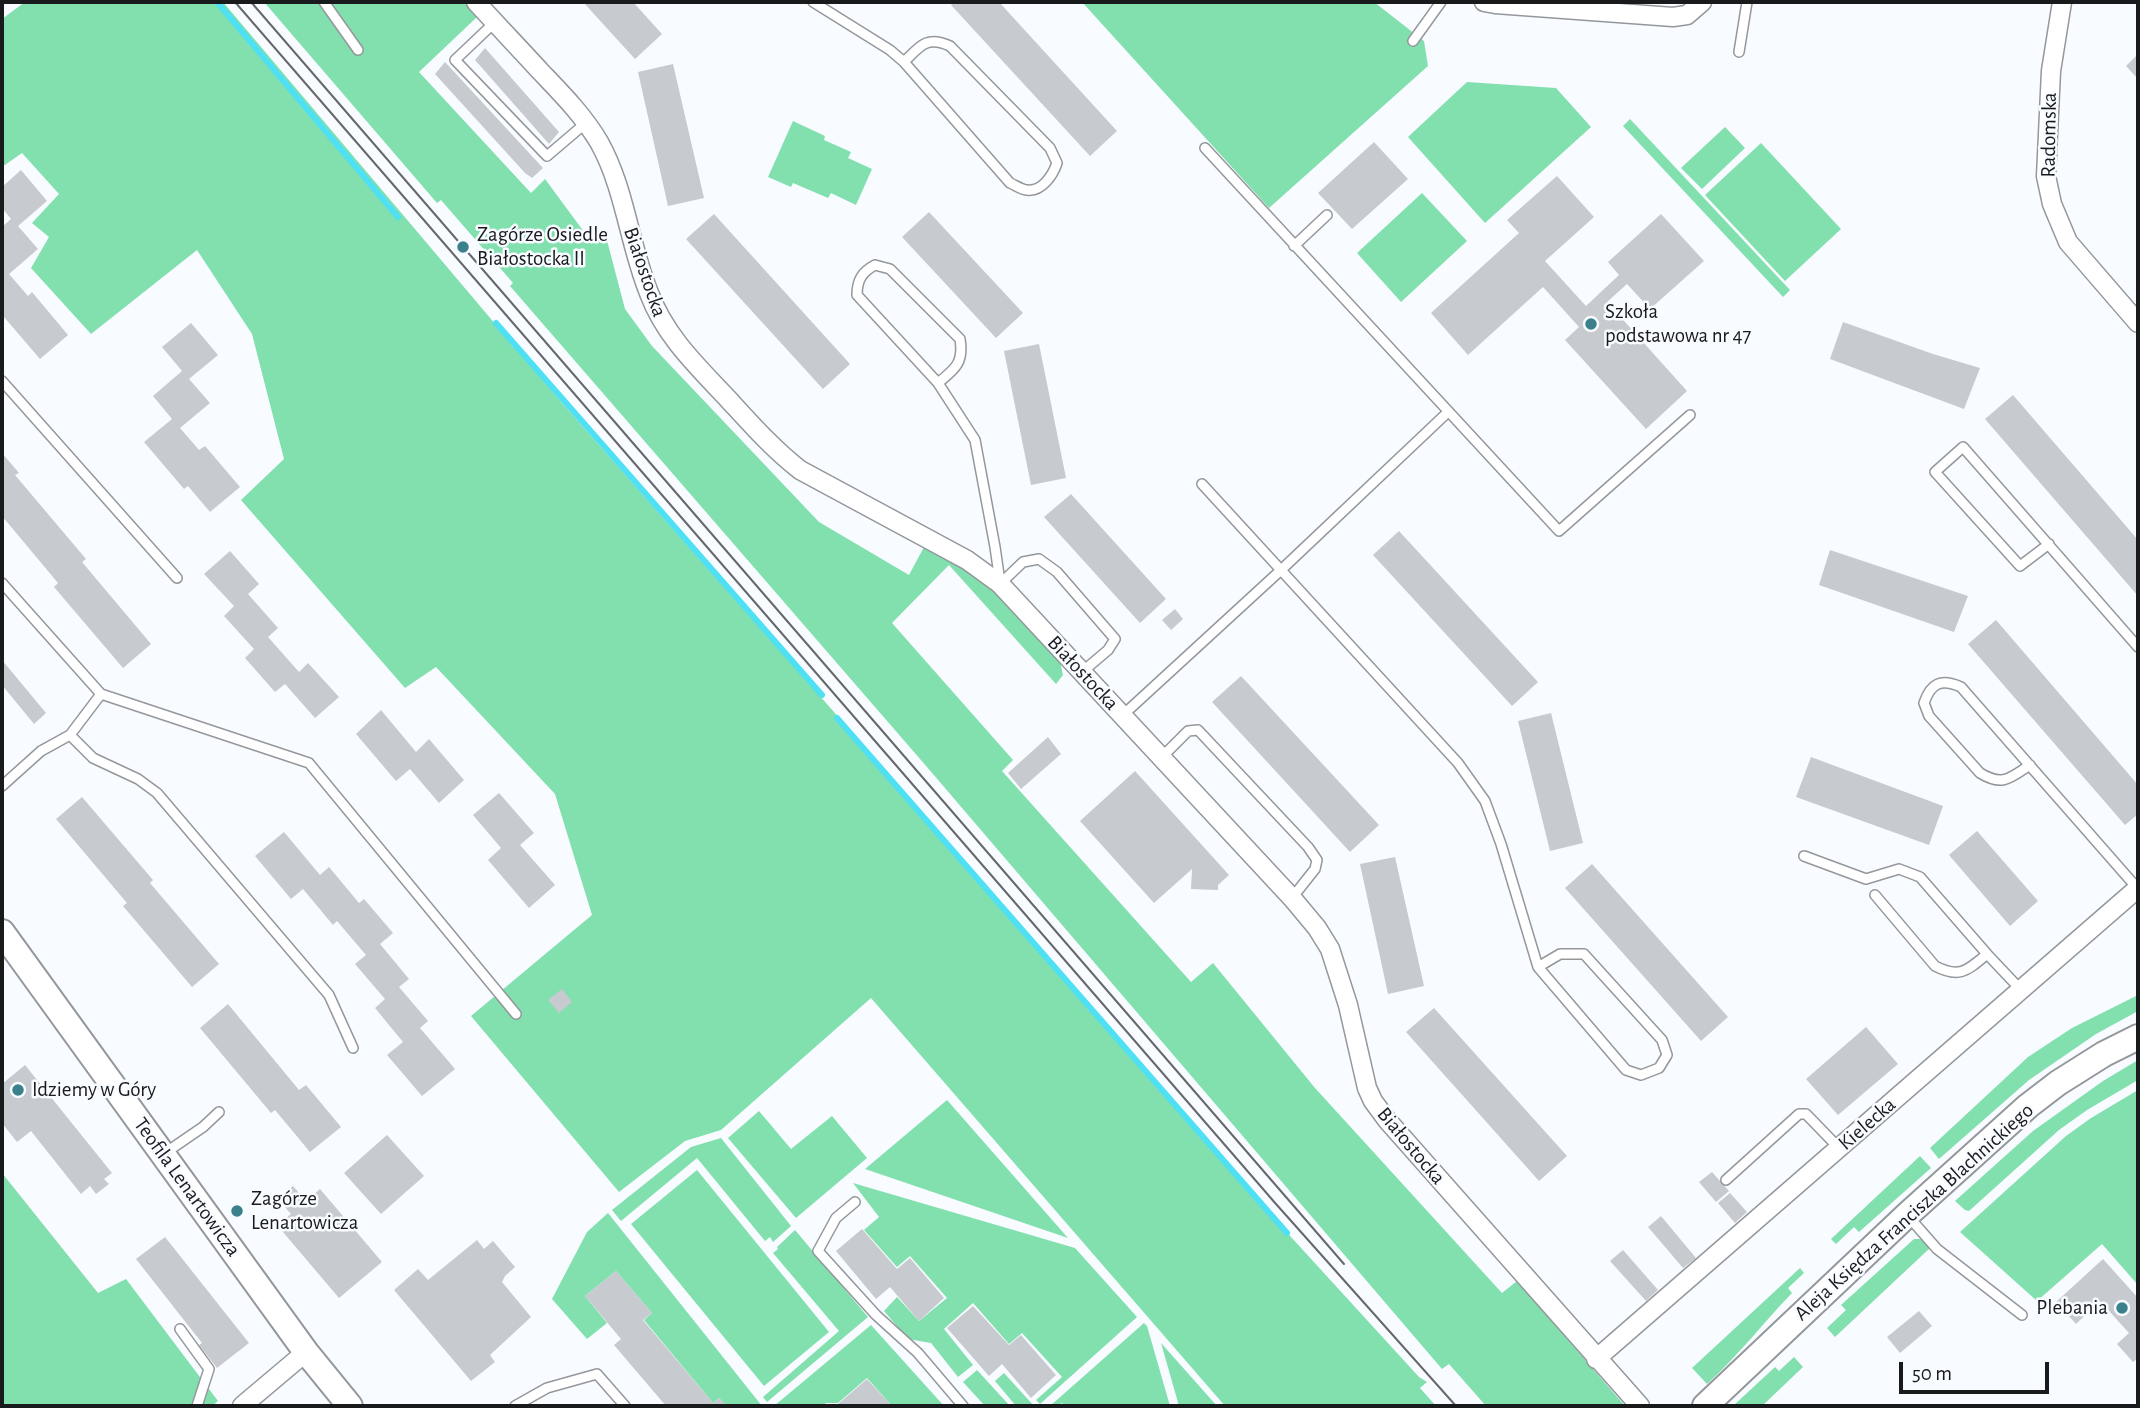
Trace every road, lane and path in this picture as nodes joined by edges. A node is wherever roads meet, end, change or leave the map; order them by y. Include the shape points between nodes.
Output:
1 (324, 2) edge
2 (476, 2) edge
3 (813, 2) edge
4 (1441, 2) edge
5 (1484, 2) edge
6 (1702, 2) edge
7 (1747, 2) edge
8 (2062, 2) edge
9 (495, 22) junction
10 (1413, 41) dead end
11 (358, 50) dead end
12 (1739, 52) dead end
13 (904, 62) junction
14 (587, 122) junction
15 (1205, 148) dead end
16 (1327, 215) dead end
17 (1294, 246) junction
18 (2138, 323) edge
19 (2, 381) edge
20 (939, 383) junction
21 (1448, 412) junction
22 (1690, 415) dead end
23 (1202, 484) dead end
24 (2049, 544) junction
25 (1280, 570) junction
26 (177, 578) dead end
27 (2, 583) edge
28 (1000, 584) junction
29 (2138, 647) edge
30 (1082, 672) junction
31 (101, 694) junction
32 (1123, 715) junction
33 (70, 735) junction
34 (1162, 757) junction
35 (2030, 765) junction
36 (2, 786) edge
37 (1804, 856) dead end
38 (2138, 889) edge
39 (1875, 895) dead end
40 (1292, 898) junction
41 (2, 932) edge
42 (1987, 954) junction
43 (1538, 967) junction
44 (2021, 990) junction
45 (516, 1014) dead end
46 (2138, 1037) edge
47 (353, 1048) dead end
48 (219, 1112) dead end
49 (1839, 1149) junction
50 (163, 1154) junction
51 (1726, 1180) dead end
52 (855, 1202) dead end
53 (1907, 1214) junction
54 (2022, 1315) dead end
55 (180, 1329) dead end
56 (306, 1352) junction
57 (1596, 1359) junction
58 (197, 1406) edge
59 (242, 1406) edge
60 (351, 1406) edge
61 (514, 1406) edge
62 (625, 1406) edge
63 (963, 1406) edge
64 (1640, 1406) edge
65 (1705, 1406) edge

1 - 11 lane
2 - 9 street, Białostocka
3 - 13 lane
4 - 10 lane
5 - 6 street via 1673,17 1687,15
7 - 12 lane
8 - 18 street, Radomska via 2051,71 2046,176 2052,204 2068,242
9 - 14 street, Białostocka
9 - 14 lane via 455,60 547,156
13 - 13 lane via 1010,183 1026,191 1037,189 1053,174 1057,163 1050,148 950,46 938,40 923,44
14 - 28 street, Białostocka via 611,168 659,319 679,347 800,470 967,560
15 - 17 lane
16 - 17 lane
17 - 21 lane
19 - 26 lane
20 - 20 lane via 858,295 857,283 865,270 875,265 890,269 960,339 963,353 956,368
20 - 28 lane via 975,440
21 - 22 lane via 1559,531
21 - 25 lane
23 - 25 lane
24 - 24 lane via 1963,447 1935,472 2020,566
24 - 29 lane
25 - 32 lane
25 - 43 lane via 1458,763 1485,801
27 - 31 lane
28 - 30 street, Białostocka
28 - 30 lane via 1023,562 1039,559 1057,572 1115,639
30 - 32 street, Białostocka
31 - 33 lane
31 - 45 lane via 309,763
32 - 34 street, Białostocka
33 - 36 lane via 41,751
33 - 47 lane via 93,758 157,793 329,995
34 - 40 street, Białostocka
34 - 40 lane via 1188,732 1198,730 1308,847 1317,860 1315,869
35 - 35 lane via 1961,687 1949,681 1928,691 1924,704 1929,716 1980,773 2005,781
35 - 38 lane
37 - 42 lane via 1866,879 1899,869 1920,877
38 - 44 street, Kielecka
39 - 42 lane via 1935,966 1958,973
40 - 57 street, Białostocka via 1330,949 1373,1101
41 - 50 street, Teofila Lenartowicza
42 - 44 lane
43 - 43 lane via 1626,1069 1641,1075 1659,1068 1667,1055 1662,1040 1584,954 1560,954
44 - 49 street, Kielecka
46 - 53 street, Aleja Księdza Franciszka Blachnickiego via 2104,1054 2028,1106
48 - 50 lane
49 - 51 lane via 1806,1114 1798,1114
49 - 57 street, Kielecka
50 - 56 street, Teofila Lenartowicza
52 - 63 lane via 836,1218 818,1251
53 - 54 lane via 1937,1249
53 - 65 street, Aleja Księdza Franciszka Blachnickiego
55 - 58 lane via 209,1369
56 - 59 street
56 - 60 street, Teofila Lenartowicza
57 - 64 street, Białostocka
61 - 62 lane via 547,1388 597,1374

